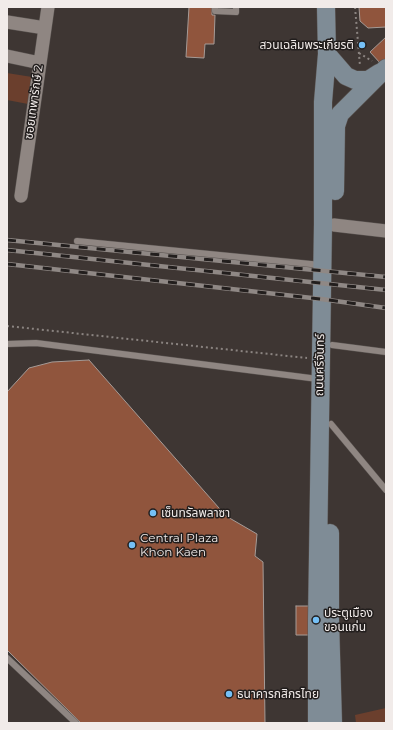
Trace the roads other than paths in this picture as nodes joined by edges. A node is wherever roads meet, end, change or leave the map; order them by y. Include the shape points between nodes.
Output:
1 (48, 7) edge
2 (215, 7) edge
3 (236, 7) edge
4 (326, 7) edge
5 (7, 22) edge
6 (45, 28) junction
7 (327, 54) junction
8 (7, 56) edge
9 (40, 63) junction
10 (385, 69) edge
11 (21, 196) dead end
12 (334, 225) junction
13 (386, 230) edge
14 (77, 240) dead end
15 (322, 265) junction
16 (7, 344) edge
17 (332, 345) junction
18 (386, 352) edge
19 (320, 380) junction
20 (330, 424) junction
21 (386, 490) edge
22 (7, 658) edge
23 (76, 723) edge
24 (317, 723) edge
25 (333, 723) edge

1 - 6 street, ซอยเทพารักษ์ 2
2 - 3 lane via 215,11 236,12
4 - 7 main road, ถนนศรีจันทร์
5 - 6 street
6 - 9 street, ซอยเทพารักษ์ 2
7 - 10 main road via 346,76 355,80 368,80
7 - 15 main road, ถนนศรีจันทร์ via 323,102
8 - 9 street
9 - 11 street, ซอยเทพารักษ์ 2
10 - 12 main road, ถนนศรีจันทร์ via 340,114 336,126
12 - 13 street
12 - 17 main road, ถนนศรีจันทร์
14 - 15 lane
15 - 19 main road, ถนนศรีจันทร์
16 - 19 lane via 36,343
17 - 18 lane
17 - 20 main road, ถนนศรีจันทร์
19 - 24 main road, ถนนศรีจันทร์
20 - 21 lane
20 - 25 main road, ถนนศรีจันทร์
22 - 23 lane

